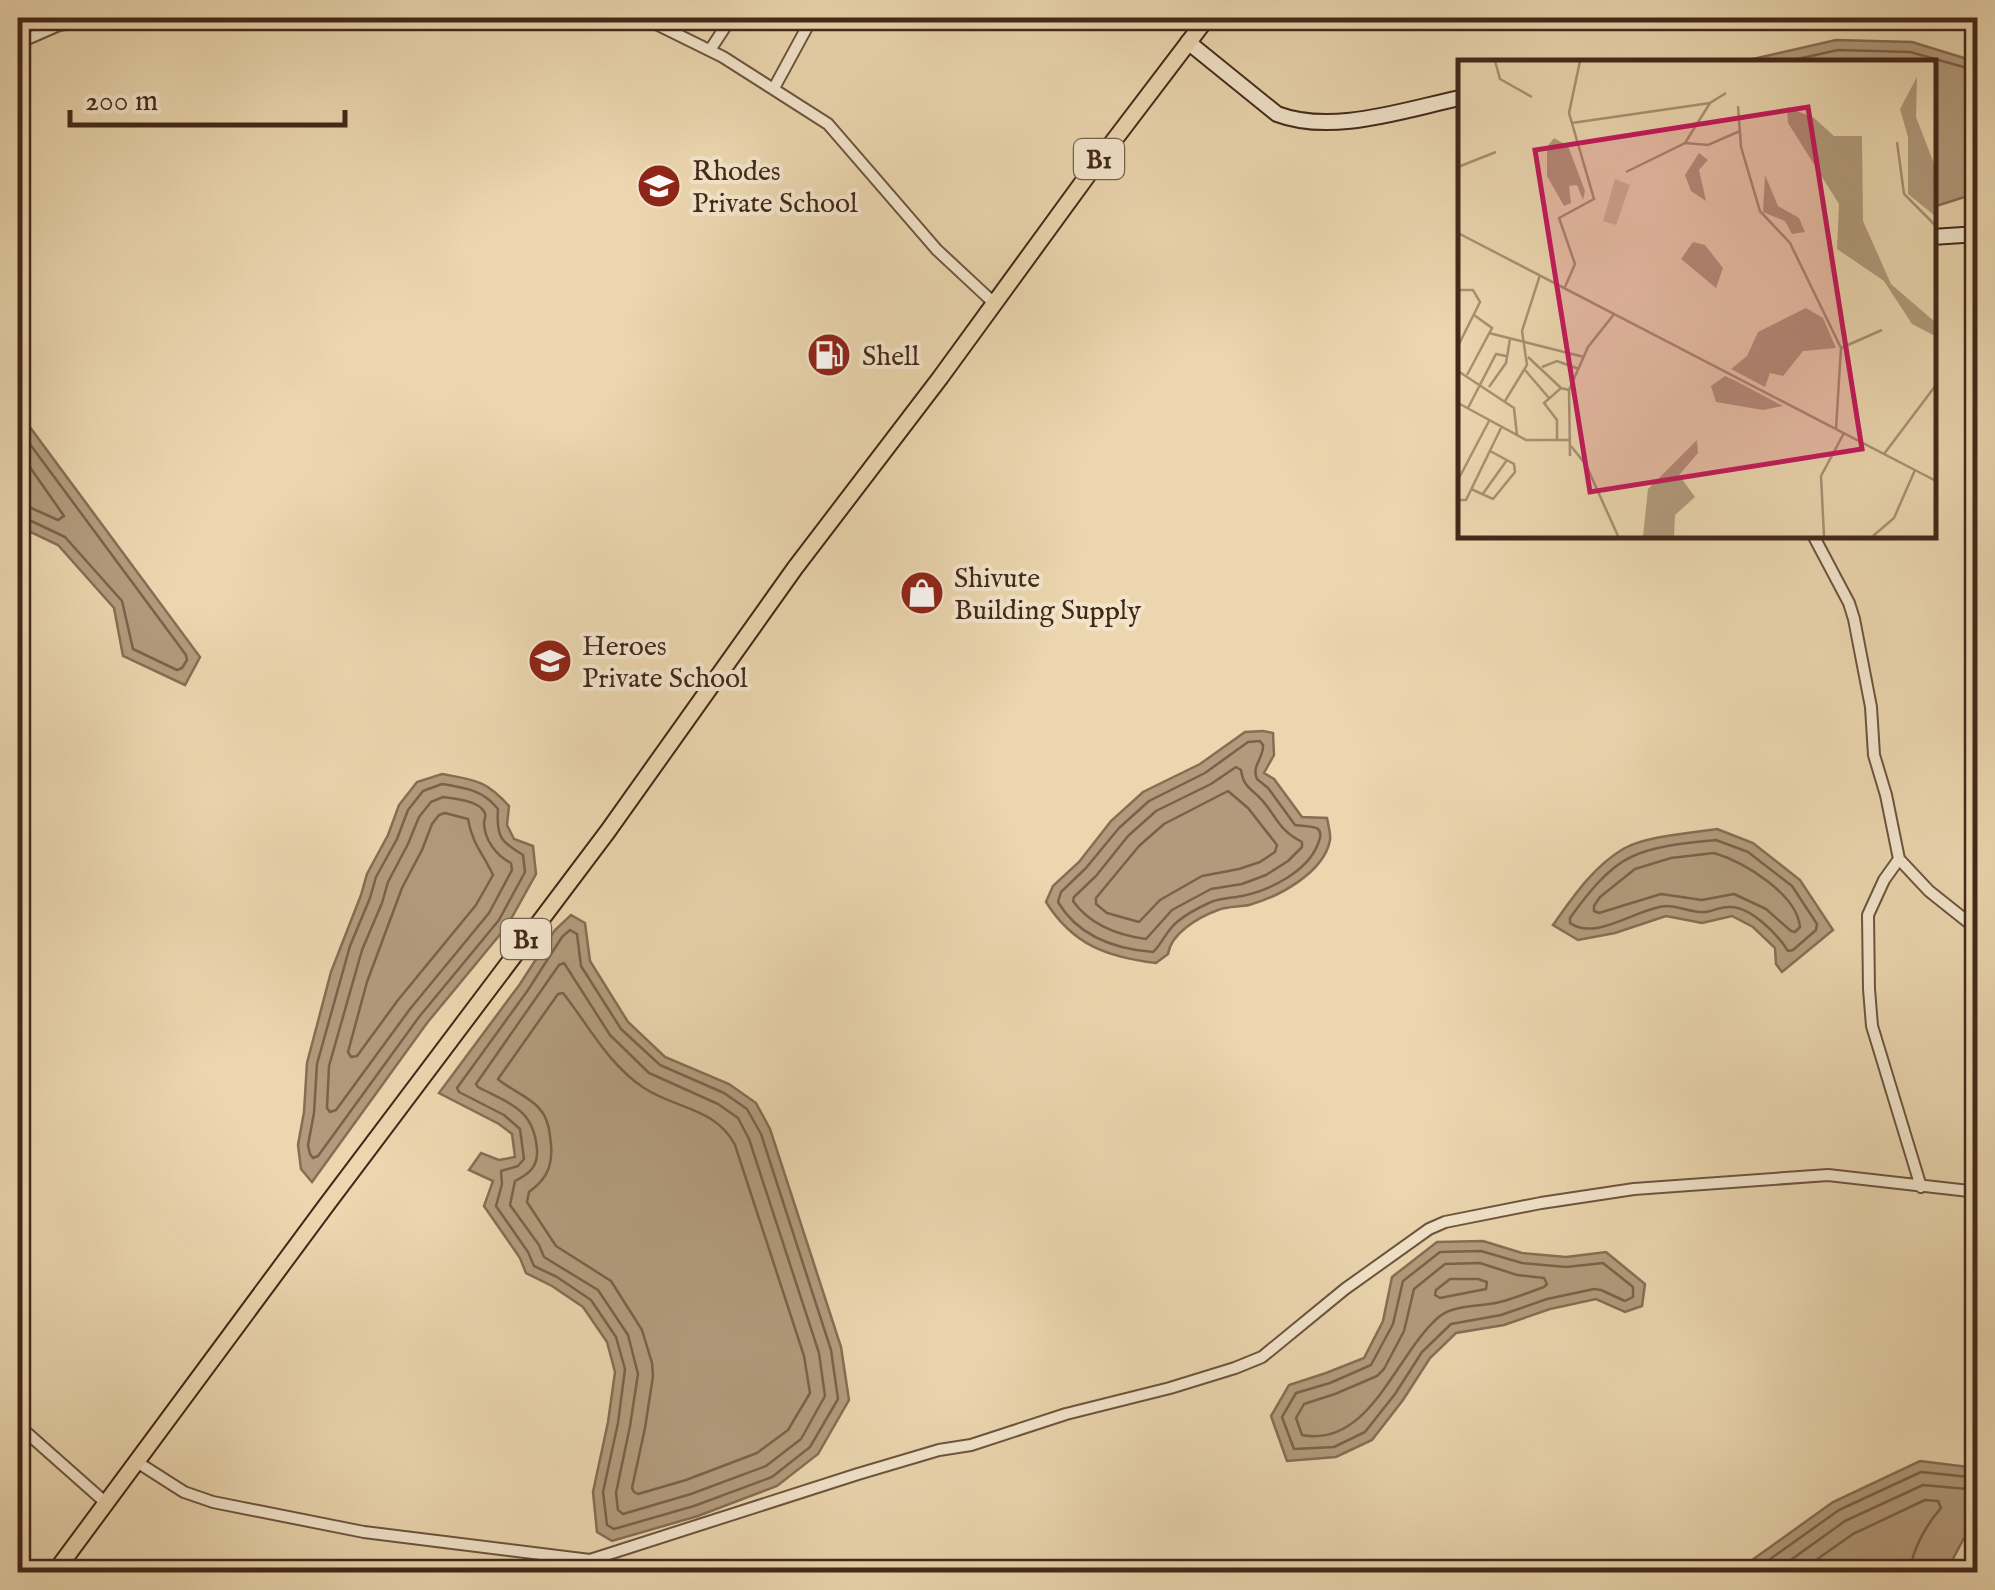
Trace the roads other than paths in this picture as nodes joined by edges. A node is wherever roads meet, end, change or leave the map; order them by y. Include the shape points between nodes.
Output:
1 (102, 18) edge
2 (644, 18) edge
3 (731, 18) edge
4 (812, 18) edge
5 (1207, 18) edge
6 (1188, 42) junction
7 (18, 43) edge
8 (710, 50) junction
9 (774, 88) junction
10 (1458, 98) edge
11 (1978, 234) edge
12 (1935, 237) edge
13 (995, 304) junction
14 (1815, 538) edge
15 (1900, 859) junction
16 (1978, 930) edge
17 (1921, 1187) junction
18 (1978, 1192) edge
19 (18, 1424) edge
20 (137, 1462) junction
21 (106, 1503) junction
22 (590, 1566) edge
23 (55, 1572) edge

1 - 7 street via 58,25
2 - 8 street
3 - 8 street
4 - 9 street
5 - 6 main road, B1
6 - 10 street via 1293,120 1334,123
6 - 13 main road, B1
8 - 9 street
9 - 13 street via 828,124 937,250
11 - 12 street
13 - 20 main road, B1
14 - 15 street via 1854,619 1874,755
15 - 16 street
15 - 17 street via 1868,916 1869,989 1872,1026
17 - 18 street
17 - 22 street via 1828,1175 1621,1191 1444,1222 1345,1289 1262,1358 858,1474
19 - 21 street
20 - 21 main road, B1
20 - 22 street via 213,1502
21 - 23 main road, B1

